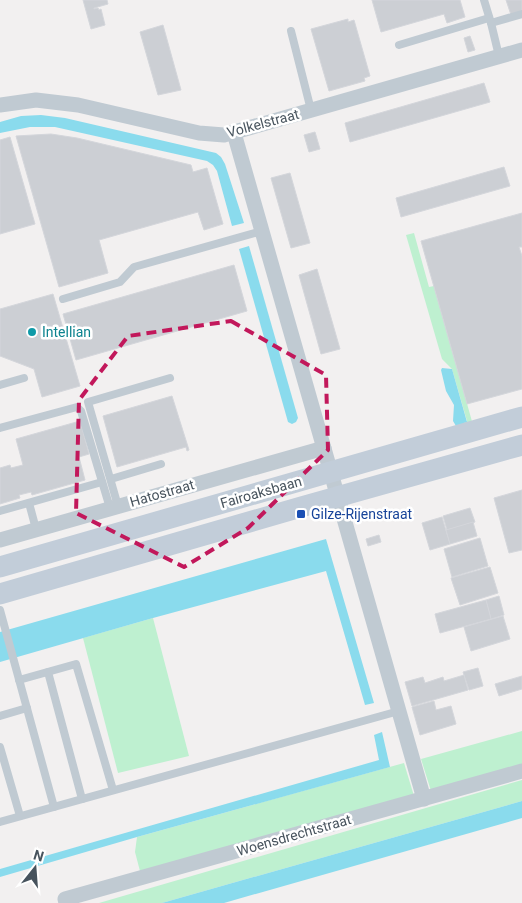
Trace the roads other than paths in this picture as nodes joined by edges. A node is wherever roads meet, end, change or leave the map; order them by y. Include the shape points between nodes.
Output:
1 (484, 0) edge
2 (522, 14) edge
3 (490, 20) junction
4 (291, 31) dead end
5 (400, 45) dead end
6 (522, 50) edge
7 (499, 56) junction
8 (0, 105) edge
9 (311, 110) junction
10 (234, 133) junction
11 (262, 231) junction
12 (63, 299) dead end
13 (24, 378) dead end
14 (170, 378) dead end
15 (0, 385) edge
16 (522, 408) edge
17 (522, 418) edge
18 (476, 422) dead end
19 (0, 428) edge
20 (522, 445) edge
21 (324, 448) junction
22 (161, 464) dead end
23 (331, 472) junction
24 (111, 479) junction
25 (102, 482) junction
26 (338, 497) junction
27 (29, 503) junction
28 (114, 507) junction
29 (0, 511) edge
30 (36, 529) junction
31 (0, 540) edge
32 (0, 567) edge
33 (0, 594) edge
34 (0, 610) edge
35 (48, 672) junction
36 (20, 680) junction
37 (27, 708) junction
38 (398, 711) junction
39 (0, 716) edge
40 (0, 747) edge
41 (522, 771) edge
42 (113, 790) junction
43 (82, 799) junction
44 (424, 799) junction
45 (54, 807) junction
46 (20, 816) junction
47 (0, 822) edge
48 (65, 901) edge

1 - 3 lane
2 - 3 lane
3 - 5 lane
3 - 7 lane
4 - 9 lane
6 - 7 street, Volkelstraat
7 - 9 street, Volkelstraat
8 - 10 street, Volkelstraat via 36,100 53,102 199,133
9 - 10 street, Volkelstraat
10 - 11 street
11 - 12 lane via 134,267 120,282
11 - 21 street
13 - 15 lane
14 - 24 lane via 88,402
16 - 18 lane
17 - 23 main road, Fairoaksbaan
19 - 25 lane via 77,407
20 - 26 main road, Fairoaksbaan
21 - 23 street
21 - 28 street, Hatostraat
22 - 24 lane
23 - 26 street
23 - 32 main road, Fairoaksbaan
24 - 28 lane
25 - 27 lane
25 - 28 lane
26 - 33 main road, Fairoaksbaan
26 - 38 street
27 - 29 lane
27 - 30 lane
28 - 30 street, Hatostraat
30 - 31 street, Hatostraat
34 - 36 lane
35 - 36 lane
35 - 42 lane via 76,664
35 - 43 lane
36 - 37 lane
37 - 39 lane
37 - 45 lane
38 - 42 lane
38 - 44 street
40 - 46 lane
41 - 44 street, Woensdrechtstraat
42 - 43 lane
43 - 45 lane
44 - 48 street, Woensdrechtstraat
45 - 46 lane
46 - 47 lane

